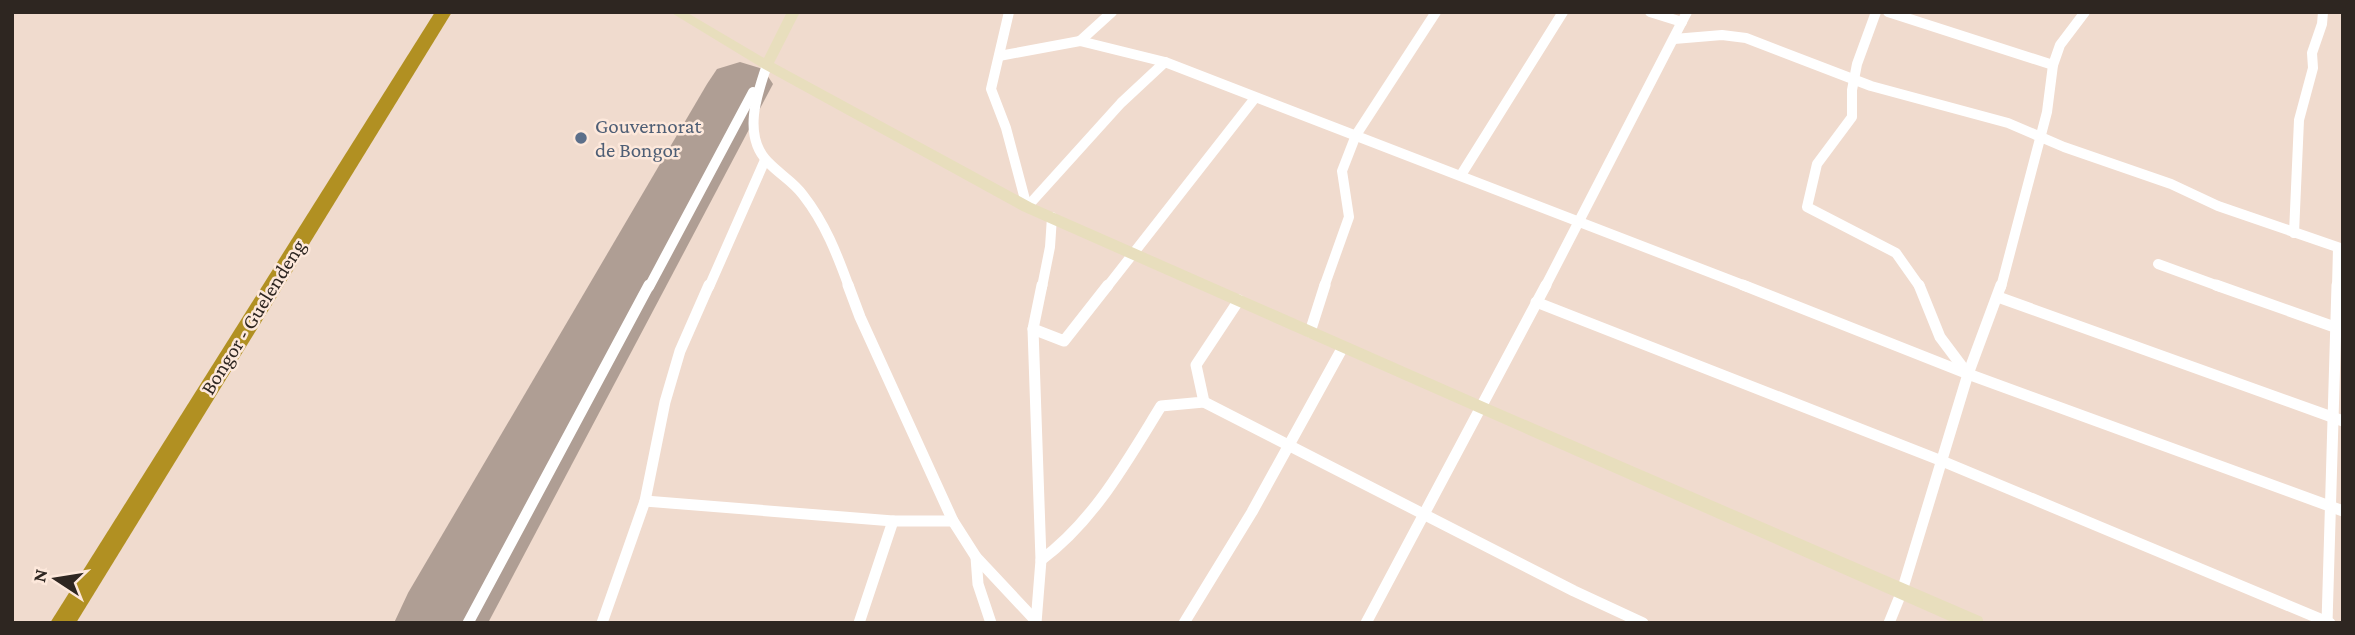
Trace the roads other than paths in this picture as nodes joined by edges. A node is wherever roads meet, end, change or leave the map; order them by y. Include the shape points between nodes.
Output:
1 (444, 12) edge
2 (676, 12) edge
3 (794, 12) edge
4 (1009, 12) edge
5 (1112, 12) edge
6 (1436, 12) edge
7 (1563, 12) edge
8 (1650, 12) edge
9 (1876, 12) edge
10 (1888, 12) edge
11 (2085, 12) edge
12 (2323, 12) edge
13 (1685, 17) edge
14 (1674, 38) junction
15 (1080, 41) junction
16 (999, 55) junction
17 (1165, 62) junction
18 (767, 65) junction
19 (2053, 65) junction
20 (1854, 79) junction
21 (1255, 98) junction
22 (1356, 135) junction
23 (2040, 135) junction
24 (765, 160) junction
25 (1461, 175) junction
26 (1027, 206) junction
27 (1052, 217) junction
28 (1580, 220) junction
29 (2294, 233) junction
30 (2341, 249) edge
31 (1131, 253) junction
32 (2158, 264) dead end
33 (1998, 296) junction
34 (1239, 300) junction
35 (1536, 302) junction
36 (1033, 329) junction
37 (2340, 329) edge
38 (1310, 332) junction
39 (1343, 347) junction
40 (1968, 373) junction
41 (1204, 402) junction
42 (1478, 407) junction
43 (2339, 419) edge
44 (1287, 447) junction
45 (1942, 461) junction
46 (645, 501) junction
47 (2338, 509) edge
48 (1424, 514) junction
49 (894, 521) junction
50 (953, 521) junction
51 (976, 557) junction
52 (1041, 560) junction
53 (1902, 591) junction
54 (1036, 621) edge
55 (2328, 622) edge
56 (62, 623) edge
57 (468, 623) edge
58 (602, 623) edge
59 (859, 623) edge
60 (991, 623) edge
61 (1184, 623) edge
62 (1366, 623) edge
63 (1643, 623) edge
64 (1889, 623) edge
65 (1975, 623) edge

1 - 56 highway, Bongor - Guelendeng
2 - 18 street
3 - 18 street
4 - 16 street
5 - 15 street
6 - 22 street
7 - 25 street
8 - 13 street
9 - 20 street
10 - 19 street
11 - 19 street via 2060,45
12 - 29 street via 2299,120
13 - 14 street
14 - 20 street via 1746,38
14 - 28 street
15 - 16 street
15 - 17 street
16 - 26 street via 991,89
17 - 21 street
17 - 26 street
18 - 24 street via 754,103 754,132
18 - 26 street
18 - 57 street
19 - 23 street
20 - 23 street
20 - 40 street via 1852,117 1817,164 1807,207 1896,253 1919,284 1940,337
21 - 22 street
21 - 31 street
22 - 25 street
22 - 38 street via 1342,171 1349,217
23 - 29 street
23 - 33 street
24 - 46 street via 680,351
24 - 50 street via 802,193 831,238 860,317
25 - 28 street
26 - 27 street
27 - 31 street
27 - 36 street
28 - 35 street
28 - 40 street
29 - 30 street
30 - 37 street
31 - 34 street
31 - 36 street via 1064,341
32 - 37 street
33 - 40 street
33 - 43 street
34 - 38 street
34 - 41 street via 1196,365
35 - 42 street
35 - 45 street
36 - 52 street
37 - 43 street
38 - 39 street
39 - 42 street
39 - 44 street
40 - 45 street
40 - 47 street
41 - 44 street
41 - 52 street via 1161,406 1119,473 1058,550
42 - 48 street
42 - 53 street
43 - 47 street
44 - 48 street
44 - 61 street
45 - 53 street
45 - 55 street
46 - 49 street
46 - 58 street
47 - 55 street
48 - 62 street
48 - 63 street
49 - 50 street
49 - 59 street
50 - 51 street
51 - 54 street
51 - 60 street via 978,584
52 - 54 street
53 - 64 street
53 - 65 street

